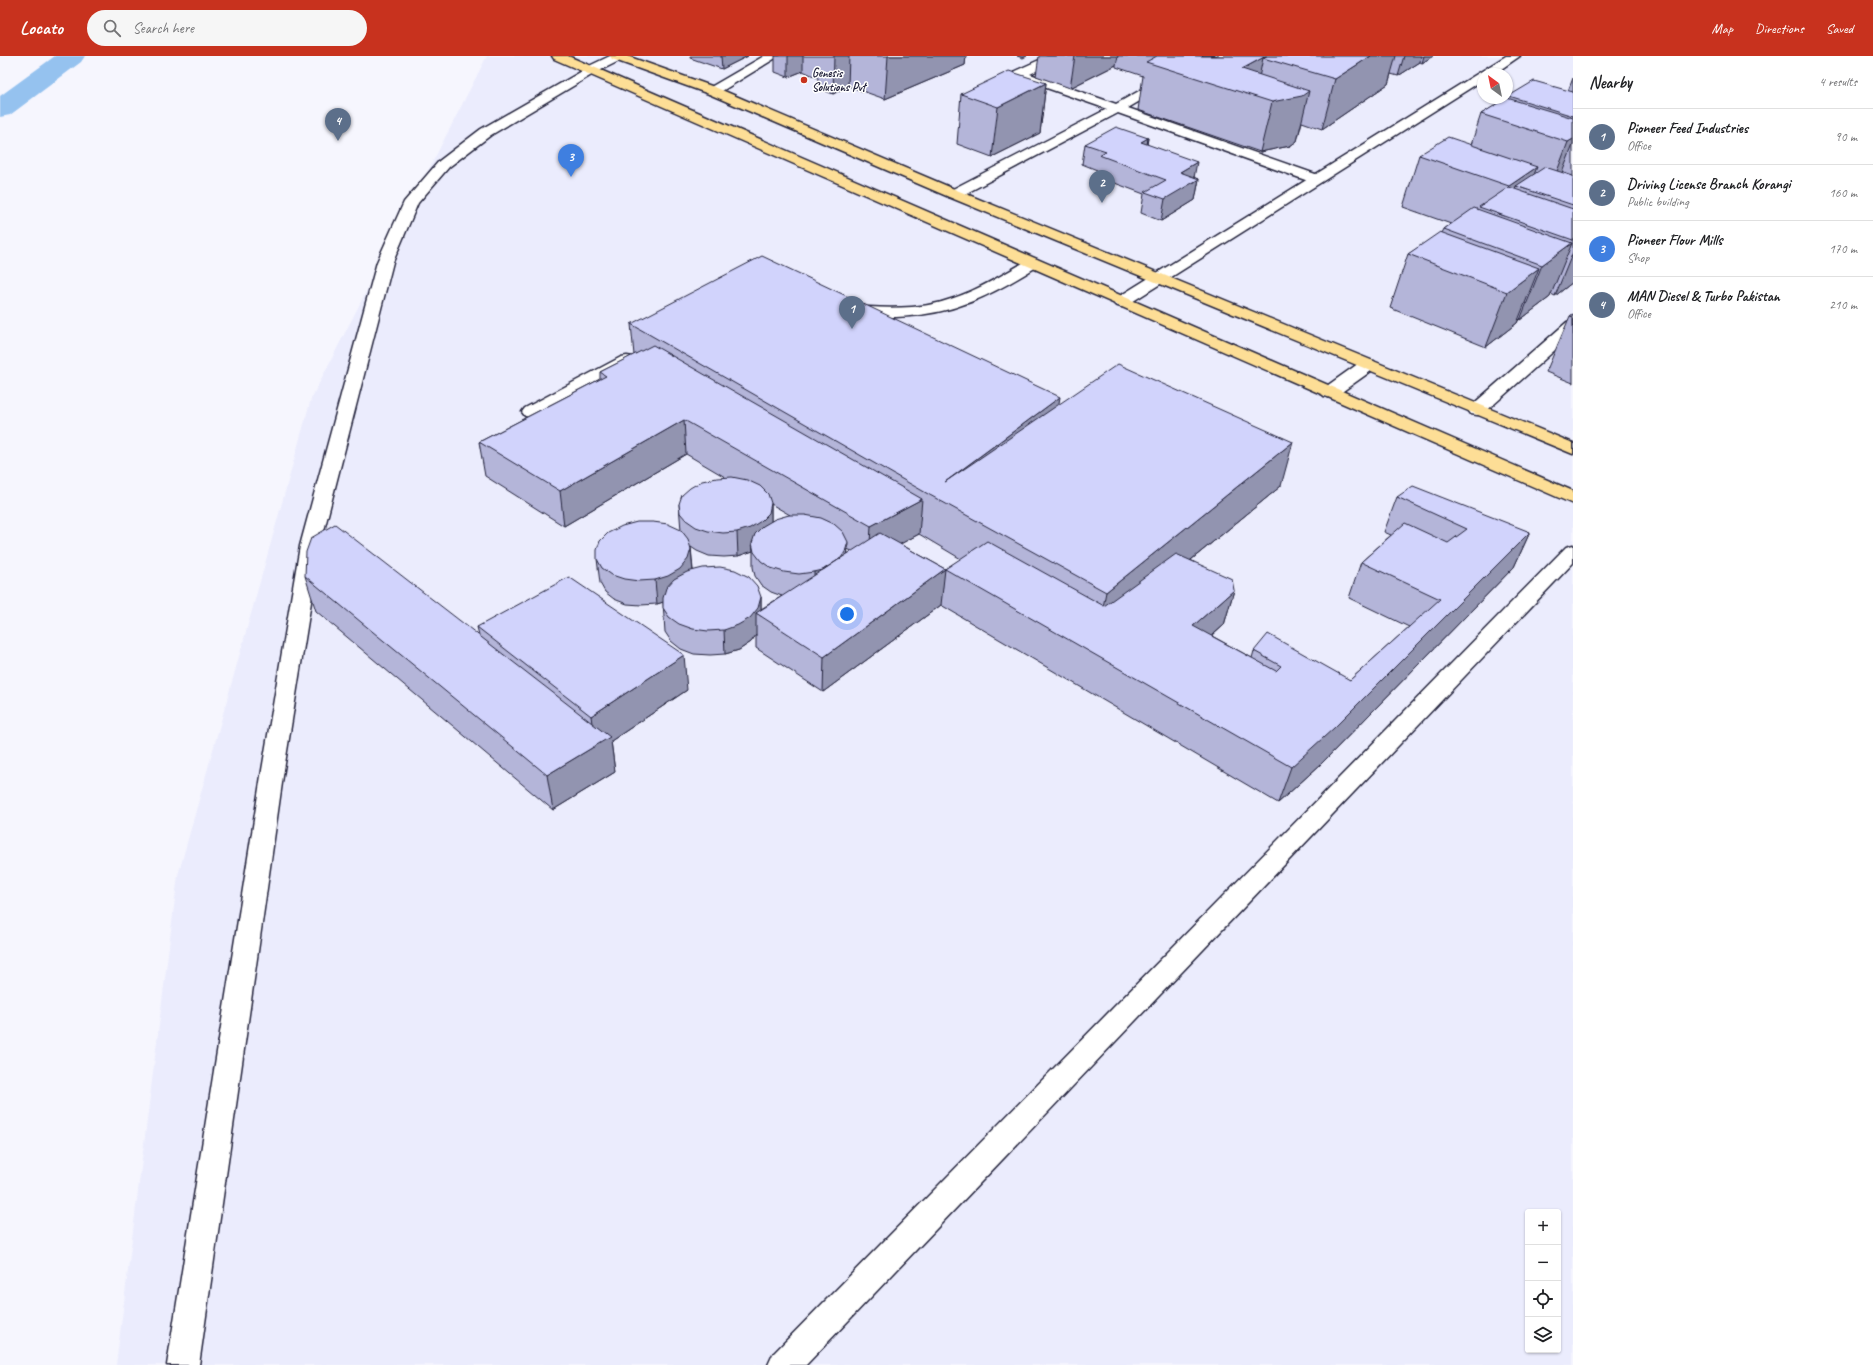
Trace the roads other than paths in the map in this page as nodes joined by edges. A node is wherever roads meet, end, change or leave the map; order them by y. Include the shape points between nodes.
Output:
1 (558, 56) edge
2 (618, 56) edge
3 (773, 56) edge
4 (1058, 56) edge
5 (1210, 56) edge
6 (1514, 56) edge
7 (1495, 68) edge
8 (591, 70) junction
9 (1477, 79) edge
10 (713, 92) junction
11 (1119, 108) junction
12 (1316, 179) junction
13 (954, 194) junction
14 (1033, 264) junction
15 (1158, 278) junction
16 (1121, 302) junction
17 (838, 304) edge
18 (1573, 325) edge
19 (641, 354) edge
20 (1368, 365) junction
21 (1330, 392) junction
22 (1477, 410) junction
23 (531, 412) dead end
24 (1573, 449) edge
25 (1573, 498) edge
26 (1573, 551) edge
27 (183, 1365) edge
28 (784, 1365) edge

1 - 8 main road
2 - 8 street
2 - 10 main road
3 - 10 street
4 - 11 street via 1020,74
5 - 11 street
6 - 7 street
8 - 14 main road
8 - 27 street via 486,132 444,164 411,202 385,262 310,546 272,776
9 - 12 street
10 - 13 main road
11 - 12 street
11 - 13 street
12 - 15 street
13 - 15 main road
14 - 16 main road
14 - 17 street via 992,289 962,302 934,310 859,312
15 - 16 street
15 - 20 main road
16 - 21 main road
18 - 22 street
19 - 23 street
20 - 21 street
20 - 22 main road
21 - 25 main road
22 - 24 main road
26 - 28 street

